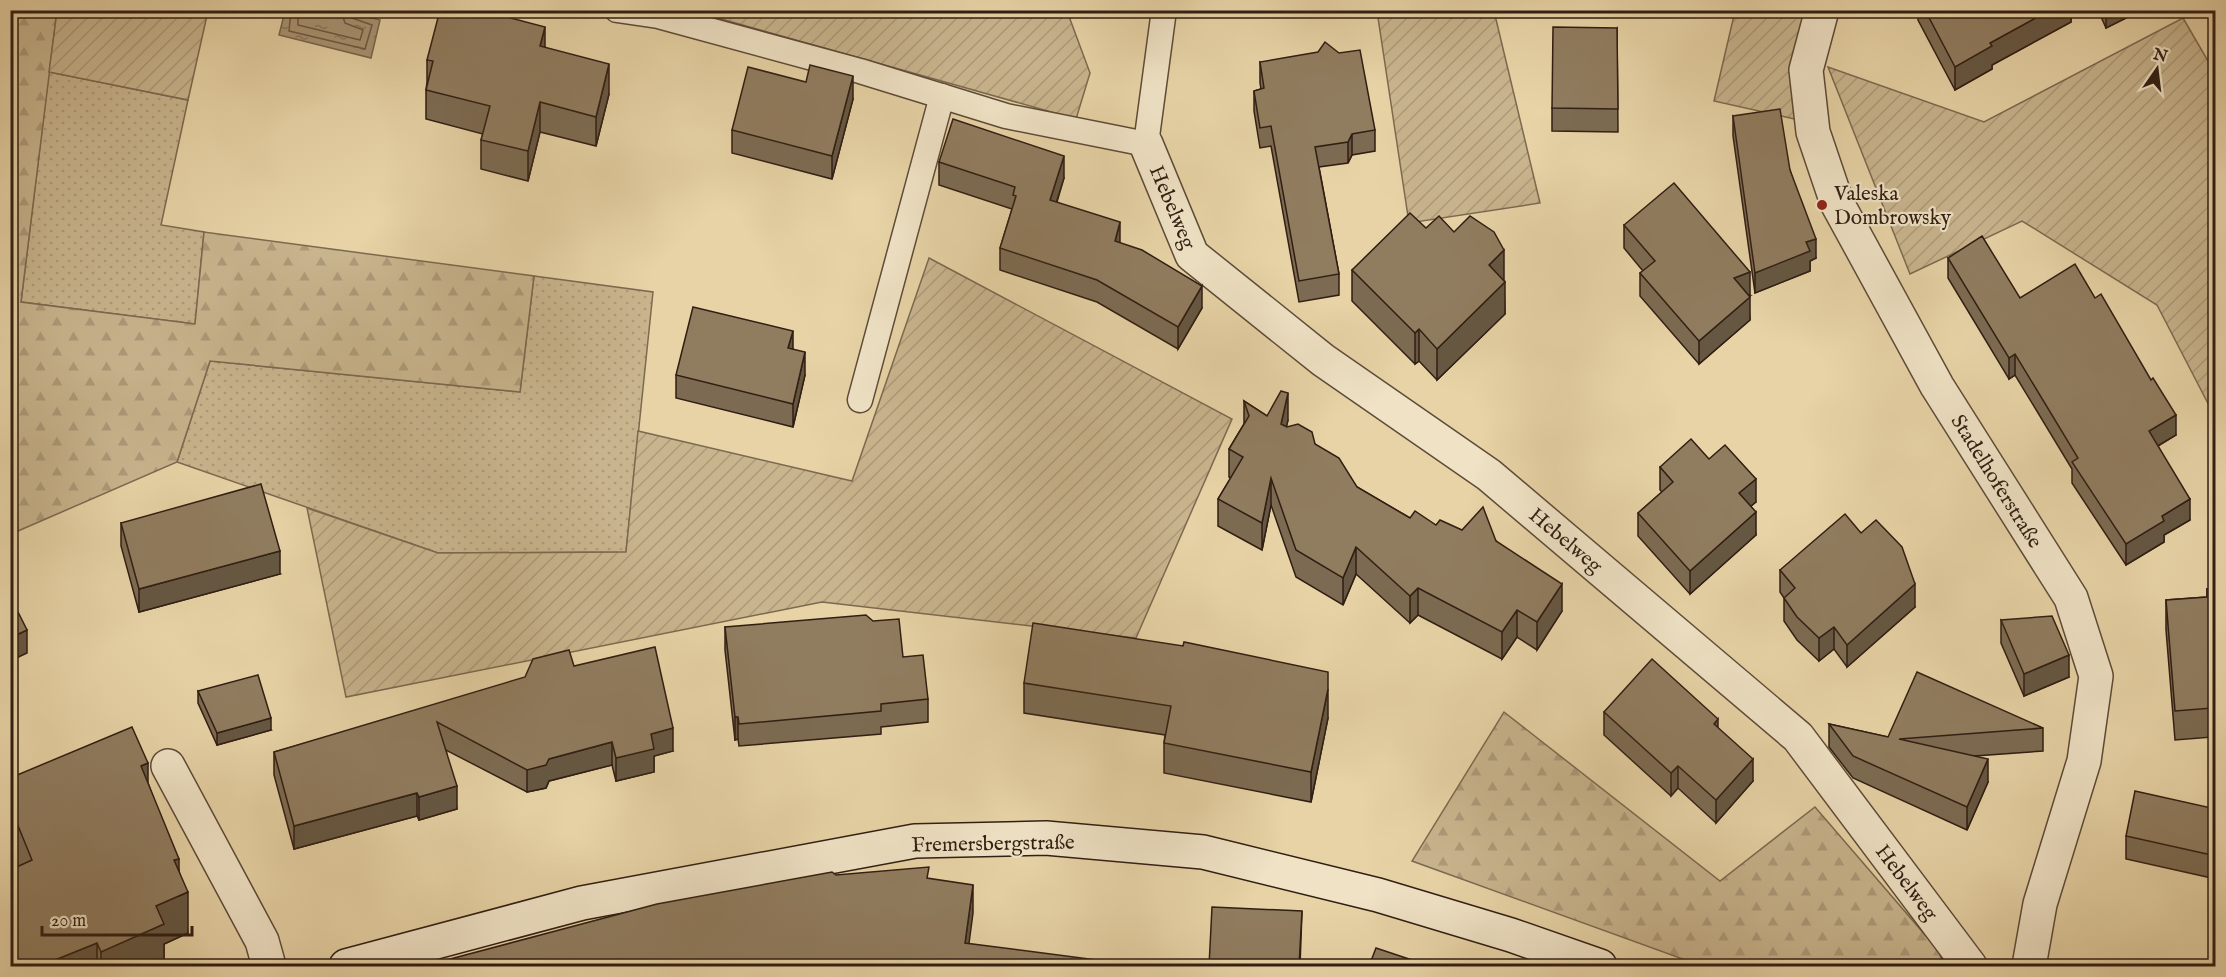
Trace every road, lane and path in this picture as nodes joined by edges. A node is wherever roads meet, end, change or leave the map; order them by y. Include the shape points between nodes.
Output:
1 (617, 10) edge
2 (1164, 10) edge
3 (1822, 10) edge
4 (942, 96) junction
5 (1146, 144) junction
6 (860, 400) dead end
7 (168, 766) dead end
8 (269, 966) edge
9 (346, 966) edge
10 (1600, 966) edge
11 (1970, 966) edge
12 (2030, 966) edge

1 - 4 lane, Hebelweg via 658,16
2 - 5 lane, Hebelweg
3 - 12 street, Stadelhoferstraße via 1806,70 1813,132 1837,203 1937,386 2071,598 2096,676 2084,761 2040,904
4 - 5 lane, Hebelweg via 1006,116
4 - 6 lane
5 - 11 street, Hebelweg via 1192,255 1323,360 1489,475 1798,737
7 - 8 street via 262,940
9 - 10 street, Fremersbergstraße via 582,903 915,841 1046,838 1203,852 1389,899 1510,934

